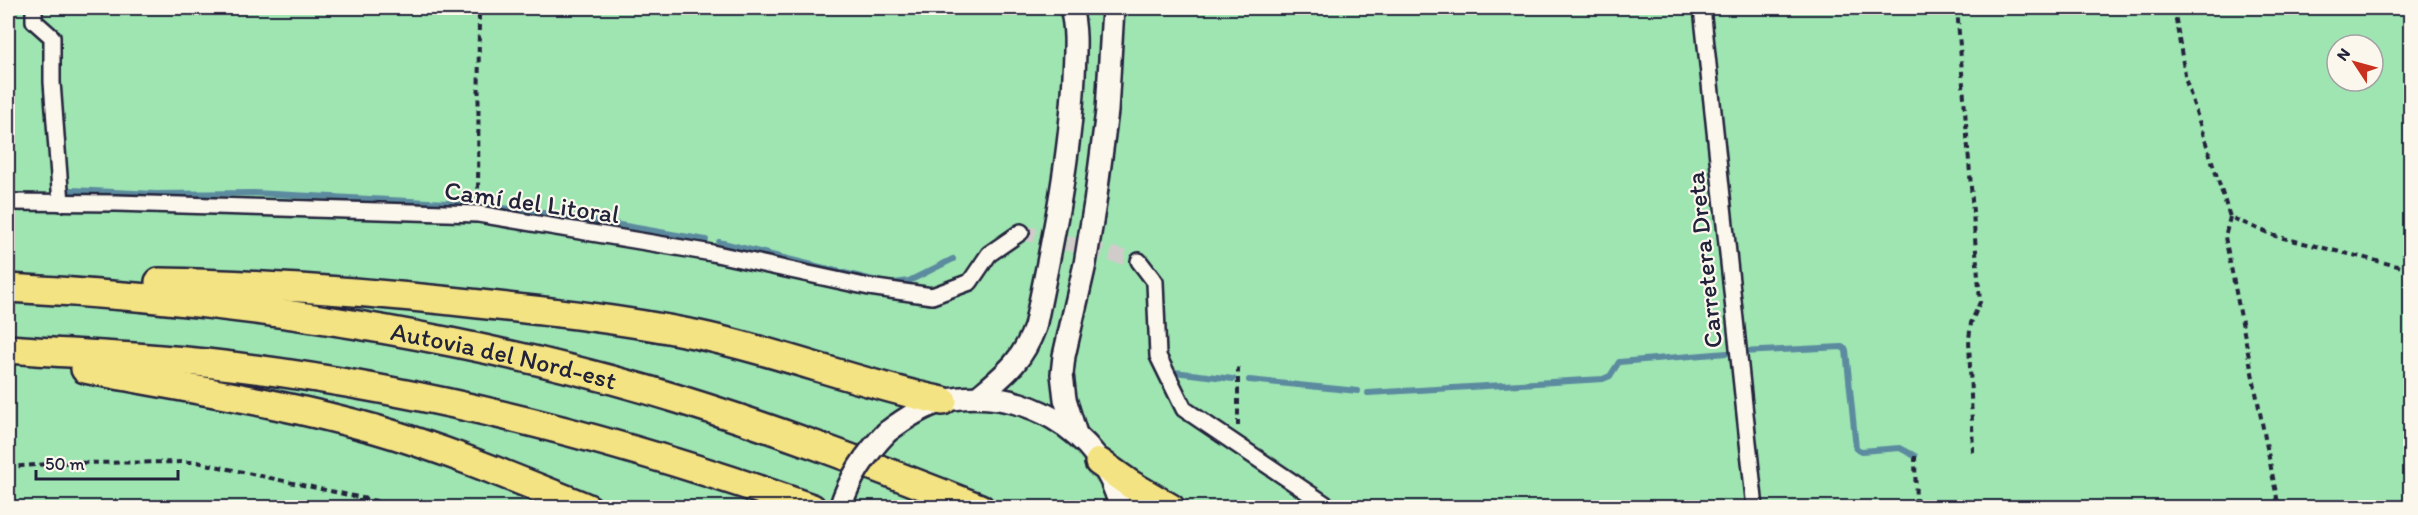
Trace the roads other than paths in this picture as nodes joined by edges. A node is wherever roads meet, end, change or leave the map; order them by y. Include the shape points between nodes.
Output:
1 (34, 8) edge
2 (1071, 8) edge
3 (1113, 8) edge
4 (1702, 8) edge
5 (8, 202) edge
6 (61, 203) junction
7 (1021, 232) dead end
8 (1139, 261) tunnel mouth
9 (8, 287) edge
10 (8, 352) edge
11 (978, 397) junction
12 (943, 401) junction
13 (1076, 434) junction
14 (1099, 462) junction
15 (588, 507) edge
16 (812, 507) edge
17 (840, 507) edge
18 (980, 507) edge
19 (1120, 507) edge
20 (1171, 507) edge
21 (1331, 507) edge
22 (1755, 507) edge

1 - 6 street via 34,21 52,37
2 - 11 main road via 1075,32 1072,117 1062,194 1035,327 1016,364
3 - 13 main road via 1107,111 1095,203 1062,374
4 - 22 street, Carretera Dreta
5 - 6 street, Camí del Litoral
6 - 7 street, Camí del Litoral via 478,214 712,253 869,287 932,296 970,282 988,254
8 - 21 street via 1155,282 1158,356 1184,409
9 - 12 highway via 92,281 207,283 583,315 696,334
9 - 18 highway, Autovia del Nord-est via 189,301 297,315 517,357 648,390 831,449
10 - 15 highway via 332,418 433,447
10 - 16 highway via 205,363 419,397 530,421
11 - 12 main road
11 - 13 main road via 1026,405
12 - 17 main road, bridge via 925,407 887,432 862,459
13 - 14 main road
14 - 19 main road
14 - 20 highway

